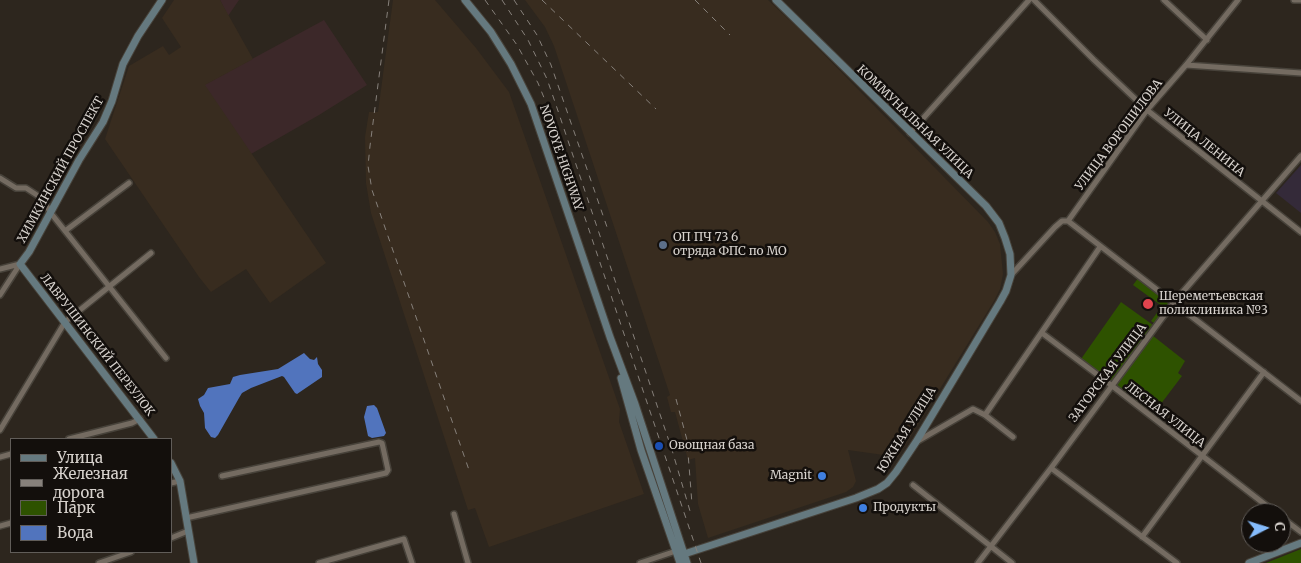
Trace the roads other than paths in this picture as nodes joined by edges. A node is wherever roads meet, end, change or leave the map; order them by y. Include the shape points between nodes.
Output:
1 (162, 0) edge
2 (465, 0) edge
3 (776, 0) edge
4 (1029, 0) edge
5 (1034, 0) edge
6 (1164, 0) edge
7 (1238, 0) edge
8 (1294, 0) edge
9 (1301, 0) edge
10 (1207, 40) junction
11 (1186, 65) junction
12 (1301, 73) edge
13 (1147, 110) junction
14 (910, 133) junction
15 (1301, 156) edge
16 (0, 178) edge
17 (129, 183) dead end
18 (1261, 202) junction
19 (50, 212) junction
20 (1068, 221) junction
21 (65, 231) junction
22 (1301, 232) edge
23 (1100, 247) junction
24 (151, 253) dead end
25 (20, 264) junction
26 (0, 269) edge
27 (1011, 275) junction
28 (108, 287) junction
29 (0, 295) edge
30 (1174, 302) junction
31 (66, 322) junction
32 (1042, 333) junction
33 (166, 358) dead end
34 (1264, 372) junction
35 (1112, 385) junction
36 (1301, 401) edge
37 (985, 415) junction
38 (140, 419) junction
39 (0, 430) edge
40 (1013, 437) dead end
41 (73, 438) edge
42 (153, 438) edge
43 (916, 442) junction
44 (1201, 456) junction
45 (172, 465) edge
46 (1052, 468) junction
47 (222, 476) dead end
48 (180, 481) junction
49 (172, 483) edge
50 (913, 485) dead end
51 (1263, 503) edge
52 (454, 514) dead end
53 (186, 518) junction
54 (188, 531) junction
55 (1142, 537) junction
56 (172, 538) edge
57 (1301, 543) edge
58 (990, 547) junction
59 (128, 553) edge
60 (680, 556) edge
61 (99, 563) edge
62 (194, 563) edge
63 (319, 563) edge
64 (412, 563) edge
65 (468, 563) edge
66 (640, 563) edge
67 (688, 563) edge
68 (978, 563) edge
69 (1012, 563) edge
70 (1177, 563) edge
71 (1249, 563) edge

1 - 19 street, ХИМКИНСКИЙ ПРОСПЕКТ via 130,50 103,122
2 - 60 street, NOVOYE HIGHWAY via 491,32 531,104 635,404
3 - 14 street, КОММУНАЛЬНАЯ УЛИЦА
4 - 14 street
5 - 13 street, УЛИЦА ЛЕНИНА
6 - 10 street
7 - 10 street, УЛИЦА ВОРОШИЛОВА
8 - 9 street
10 - 11 street, УЛИЦА ВОРОШИЛОВА
11 - 12 street
11 - 13 street, УЛИЦА ВОРОШИЛОВА
13 - 18 street, УЛИЦА ЛЕНИНА
13 - 20 street, УЛИЦА ВОРОШИЛОВА
14 - 27 street, КОММУНАЛЬНАЯ УЛИЦА via 986,206 999,223 1010,254
15 - 18 street, ЗАГОРСКАЯ УЛИЦА
16 - 19 street via 43,199
17 - 21 street
18 - 22 street, УЛИЦА ЛЕНИНА
18 - 30 street, ЗАГОРСКАЯ УЛИЦА
19 - 21 street
19 - 25 street, ХИМКИНСКИЙ ПРОСПЕКТ
20 - 23 street
20 - 27 street, УЛИЦА ВОРОШИЛОВА via 1062,221 1055,227
21 - 28 street
23 - 30 street
23 - 32 street
24 - 28 street
25 - 26 street
25 - 29 street, ХИМКИНСКИЙ ПРОСПЕКТ
25 - 31 street, ЛАВРУШИНСКИЙ ПЕРЕУЛОК
27 - 43 street, ЮЖНАЯ УЛИЦА via 1000,302
28 - 31 street
28 - 33 street
30 - 34 street
30 - 35 street, ЗАГОРСКАЯ УЛИЦА
31 - 38 street, ЛАВРУШИНСКИЙ ПЕРЕУЛОК
31 - 39 street
32 - 35 street, ЛЕСНАЯ УЛИЦА
32 - 37 street
34 - 36 street
34 - 44 street
35 - 44 street, ЛЕСНАЯ УЛИЦА
35 - 46 street, ЗАГОРСКАЯ УЛИЦА
37 - 40 street
37 - 43 street via 973,409
38 - 41 street
38 - 42 street, ЛАВРУШИНСКИЙ ПЕРЕУЛОК
43 - 60 street, ЮЖНАЯ УЛИЦА via 896,472 878,489
44 - 51 street, ЛЕСНАЯ УЛИЦА
44 - 55 street
45 - 48 street
46 - 55 street
46 - 58 street, ЗАГОРСКАЯ УЛИЦА
47 - 53 street via 381,442 388,470
48 - 49 street
48 - 53 street
50 - 58 street
52 - 65 street
53 - 54 street
54 - 56 street
54 - 62 street
55 - 70 street
57 - 71 street
58 - 68 street, ЗАГОРСКАЯ УЛИЦА
58 - 69 street
59 - 61 street
60 - 66 street
60 - 67 street, NOVOYE HIGHWAY
63 - 64 street via 404,539

